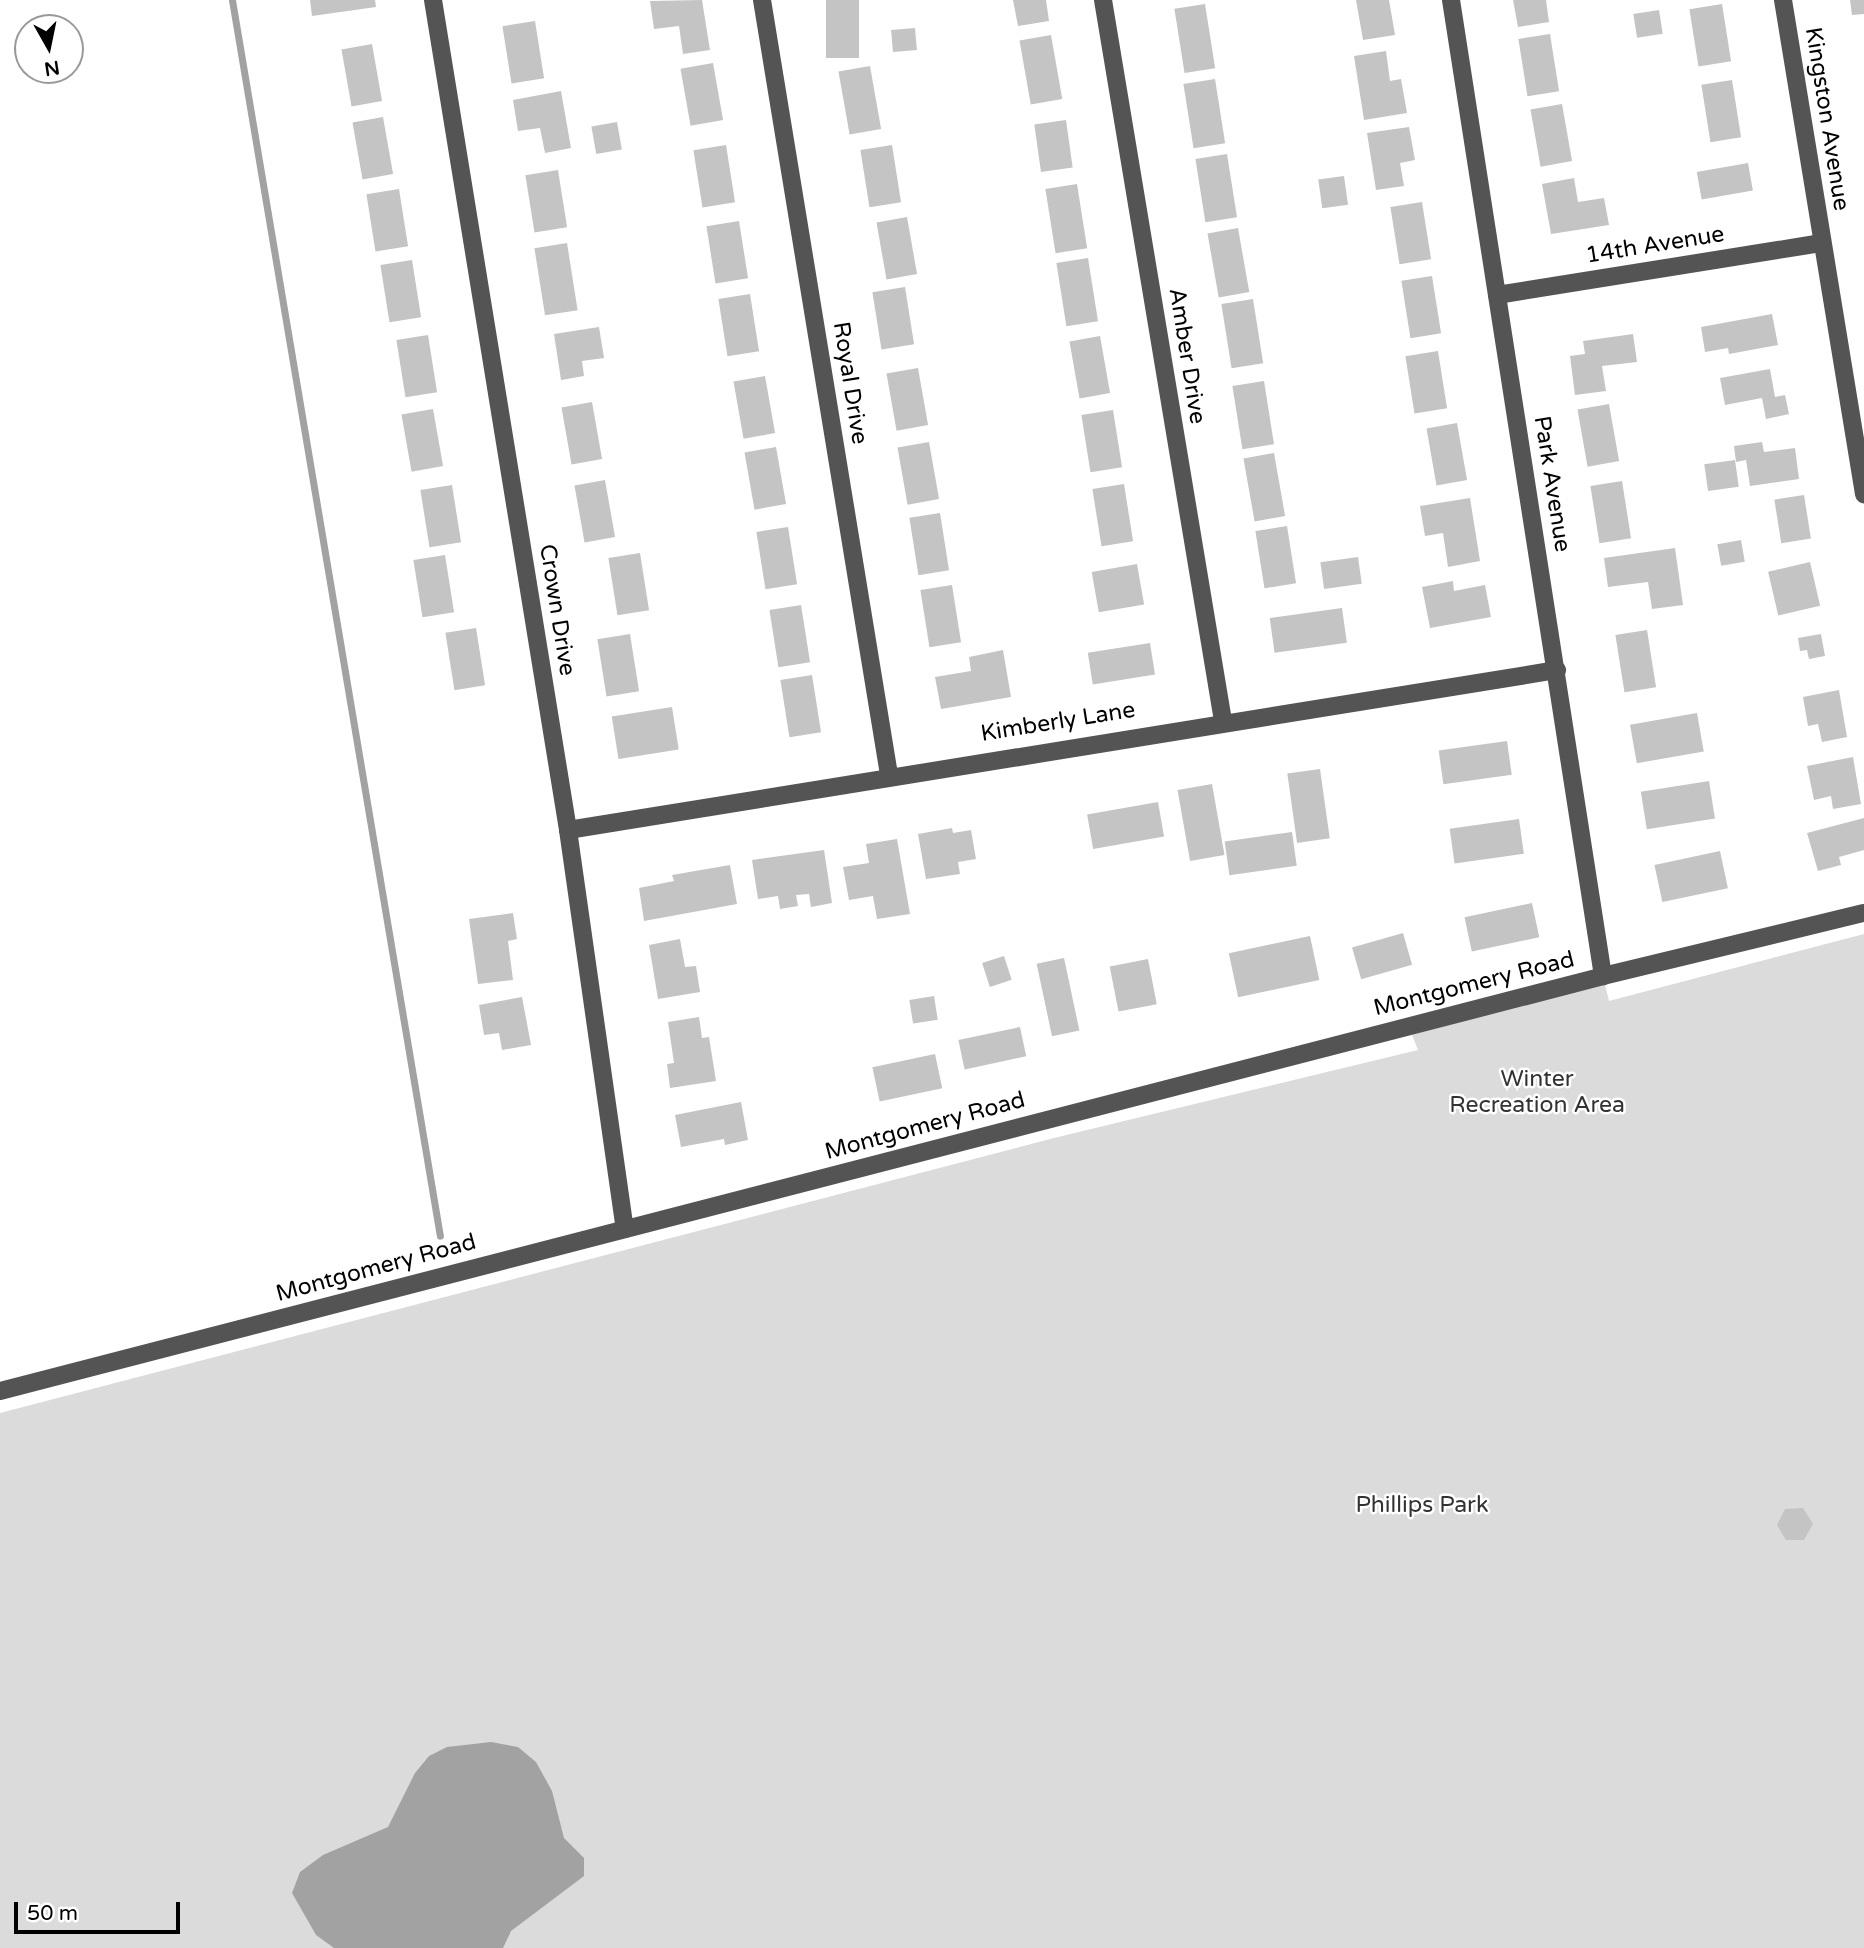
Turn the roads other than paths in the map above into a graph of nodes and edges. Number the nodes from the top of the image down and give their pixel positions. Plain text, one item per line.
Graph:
1 (433, 0) edge
2 (762, 0) edge
3 (1103, 0) edge
4 (1451, 0) edge
5 (1783, 0) edge
6 (1822, 243) junction
7 (1497, 295) junction
8 (1856, 396) edge
9 (1864, 494) edge
10 (1557, 670) junction
11 (1223, 721) junction
12 (889, 775) junction
13 (568, 830) junction
14 (1864, 913) edge
15 (1603, 976) junction
16 (625, 1229) junction
17 (0, 1391) edge

1 - 13 street, Crown Drive
2 - 12 street, Royal Drive
3 - 11 street, Amber Drive
4 - 7 street, Park Avenue
5 - 6 street, Kingston Avenue
6 - 7 street, 14th Avenue
6 - 8 street, Kingston Avenue
7 - 10 street, Park Avenue
8 - 9 street, Kingston Avenue
10 - 11 street, Kimberly Lane
10 - 15 street, Park Avenue
11 - 12 street, Kimberly Lane
12 - 13 street, Kimberly Lane
13 - 16 street, Crown Drive
14 - 15 street, Montgomery Road
15 - 16 street, Montgomery Road
16 - 17 street, Montgomery Road

